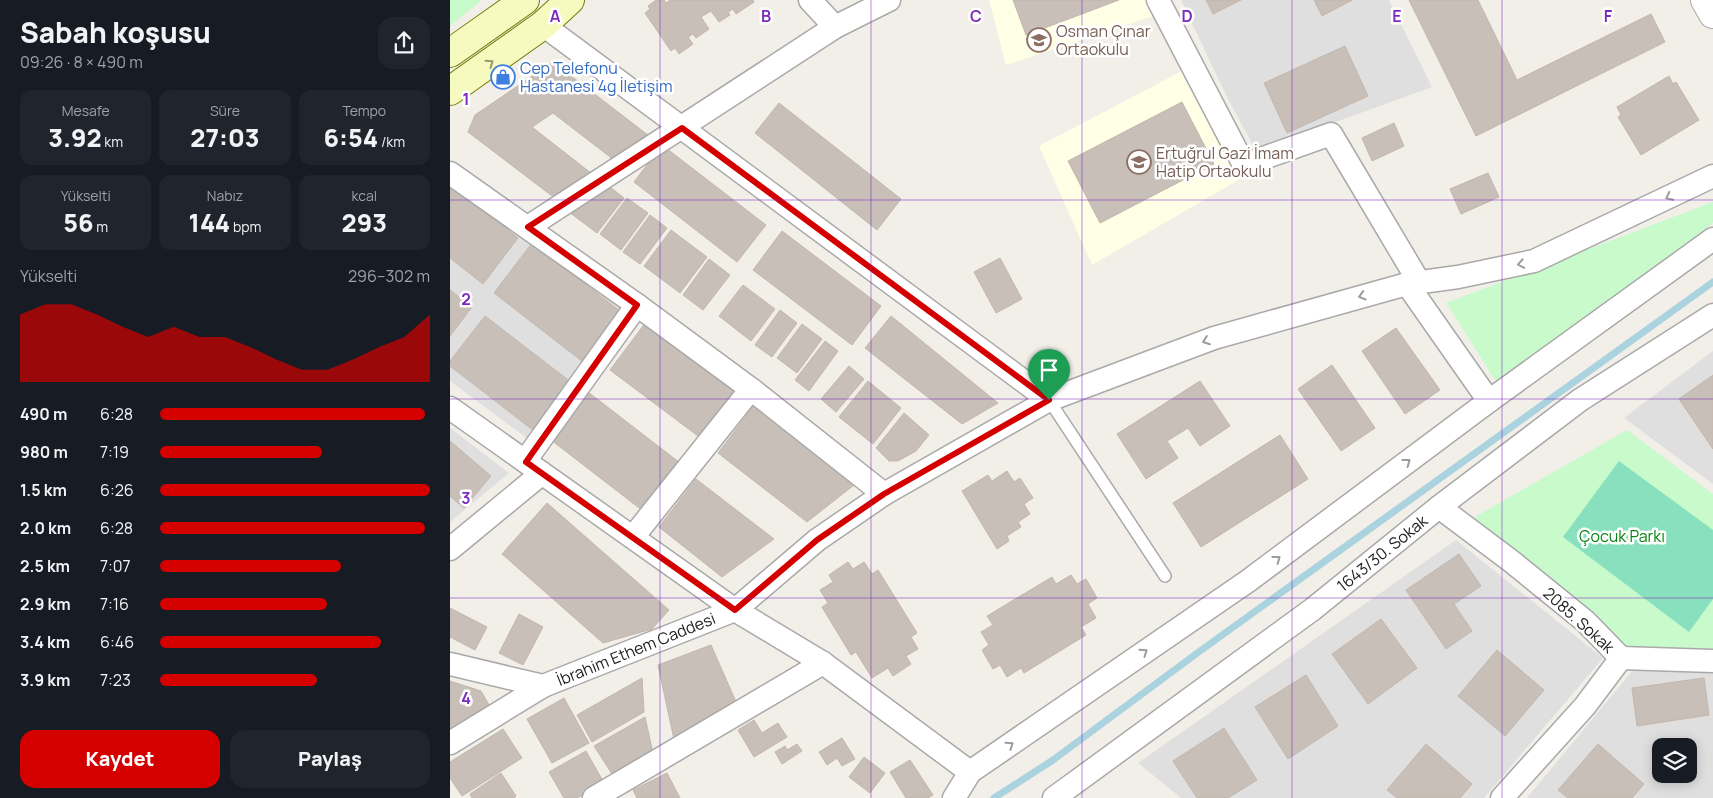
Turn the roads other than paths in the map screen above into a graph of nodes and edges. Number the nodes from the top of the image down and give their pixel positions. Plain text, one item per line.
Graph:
1 (525, 0) edge
2 (570, 0) edge
3 (810, 0) edge
4 (889, 0) edge
5 (1158, 0) edge
6 (1706, 0) edge
7 (1713, 14) edge
8 (543, 25) junction
9 (836, 28) junction
10 (450, 53) edge
11 (450, 91) edge
12 (682, 128) junction
13 (450, 173) edge
14 (1713, 176) edge
15 (528, 227) junction
16 (1713, 239) edge
17 (1413, 283) junction
18 (637, 305) junction
19 (1713, 314) edge
20 (751, 389) junction
21 (1049, 400) junction
22 (1489, 401) junction
23 (450, 408) edge
24 (533, 467) junction
25 (884, 494) junction
26 (1438, 507) junction
27 (633, 538) junction
28 (450, 549) edge
29 (1165, 576) dead end
30 (735, 610) junction
31 (1621, 658) junction
32 (1713, 661) edge
33 (823, 663) junction
34 (450, 664) edge
35 (543, 686) junction
36 (450, 743) edge
37 (970, 772) junction
38 (594, 798) edge
39 (954, 798) edge
40 (1054, 798) edge
41 (1502, 798) edge

1 - 10 main road
2 - 8 main road
3 - 9 street
4 - 9 street
5 - 17 street
6 - 7 street
11 -> 8 main road
8 - 12 street
9 - 12 street
12 - 15 street
12 - 21 street
13 - 15 street
14 -> 17 street, İbrahim Ethem Caddesi
15 - 18 street
16 - 22 street
17 -> 21 street, İbrahim Ethem Caddesi
17 - 22 street
18 - 20 street
18 - 24 street
19 - 26 street, 1643/30. Sokak
20 - 25 street
20 - 27 street
21 - 25 street, İbrahim Ethem Caddesi
21 - 29 lane
37 -> 22 street
23 - 24 street
24 - 27 street
24 - 28 street
25 - 30 street, İbrahim Ethem Caddesi
26 - 31 street, 2085. Sokak
26 - 40 street, 1643/30. Sokak
27 - 30 street
30 - 33 street
30 - 35 street, İbrahim Ethem Caddesi
31 - 32 street
31 - 41 street, 2085. Sokak
33 - 37 street
33 - 38 street
34 - 35 street, İbrahim Ethem Caddesi
35 - 36 street
37 - 39 street

